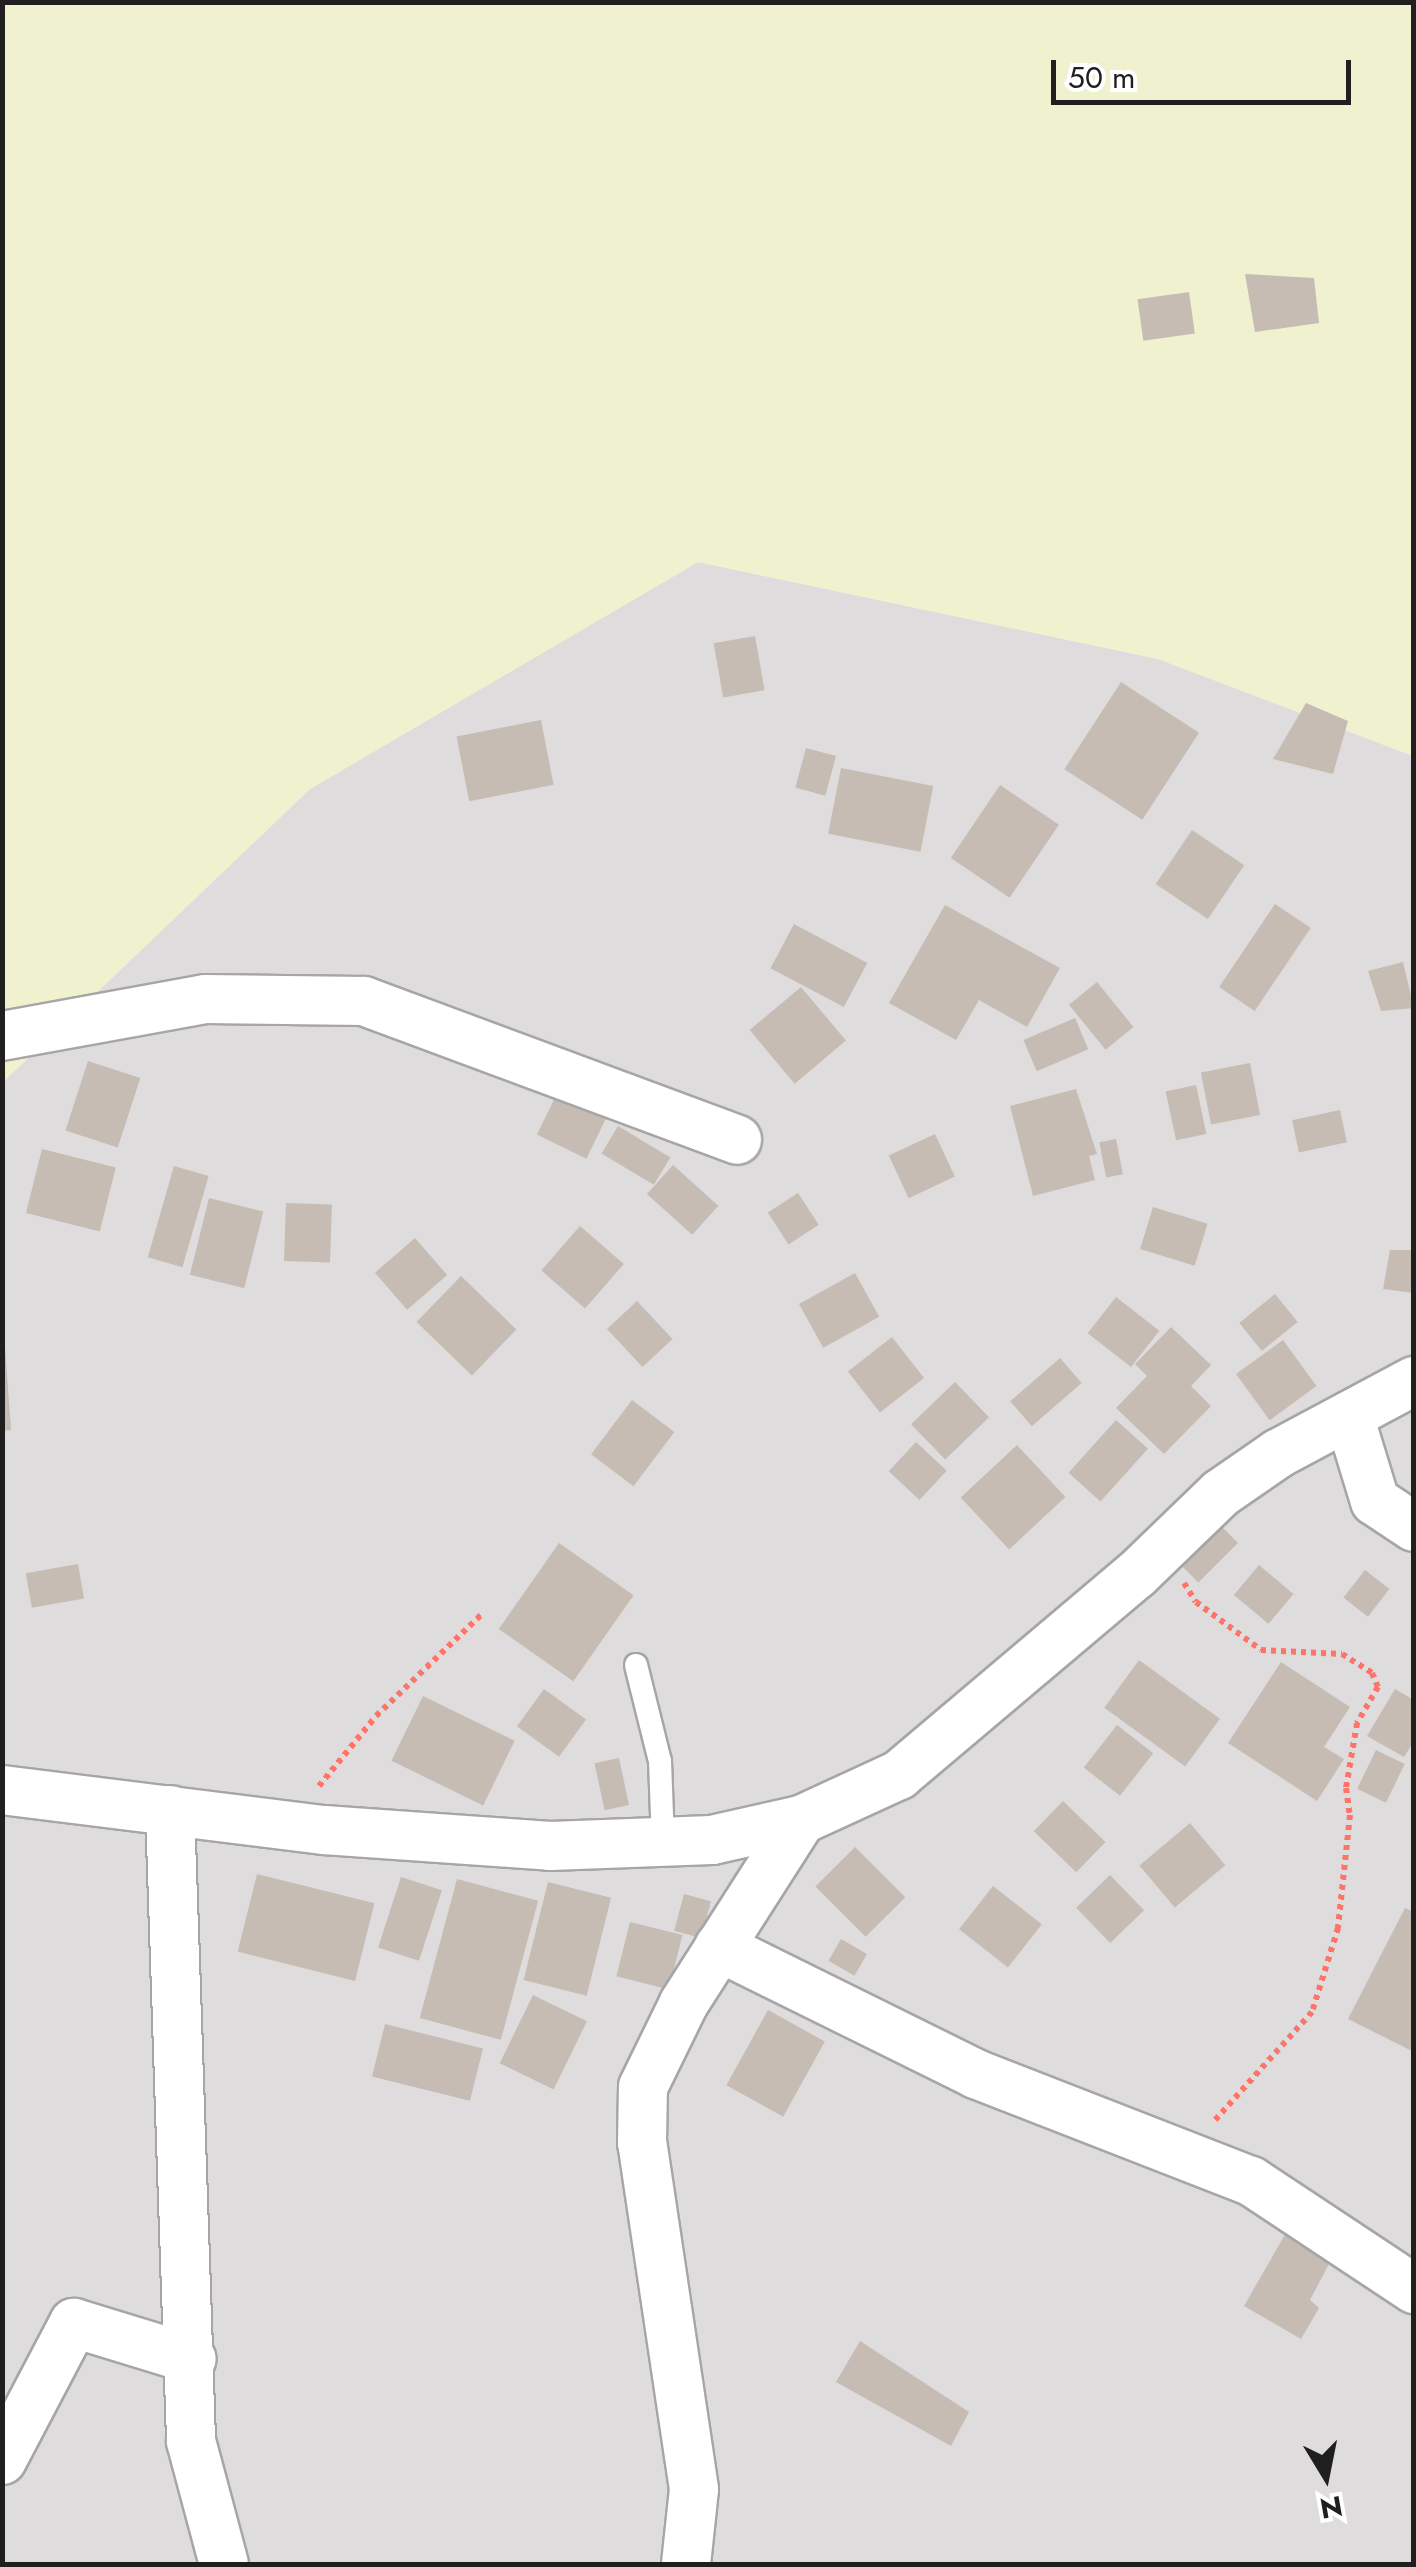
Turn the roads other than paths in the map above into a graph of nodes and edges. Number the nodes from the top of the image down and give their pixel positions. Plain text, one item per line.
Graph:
1 (2, 1036) edge
2 (737, 1140) dead end
3 (1414, 1381) edge
4 (1349, 1416) junction
5 (1414, 1528) edge
6 (636, 1665) dead end
7 (2, 1790) edge
8 (170, 1810) junction
9 (800, 1820) junction
10 (663, 1844) junction
11 (720, 1947) junction
12 (1414, 2289) edge
13 (192, 2359) junction
14 (2, 2460) edge
15 (224, 2564) edge
16 (686, 2564) edge

1 - 2 street
3 - 4 street
4 - 5 street
4 - 9 street
6 - 10 lane
7 - 8 street
8 - 10 street
8 - 13 street
9 - 10 street
9 - 11 street
11 - 12 street
11 - 16 street
13 - 14 street
13 - 15 street

